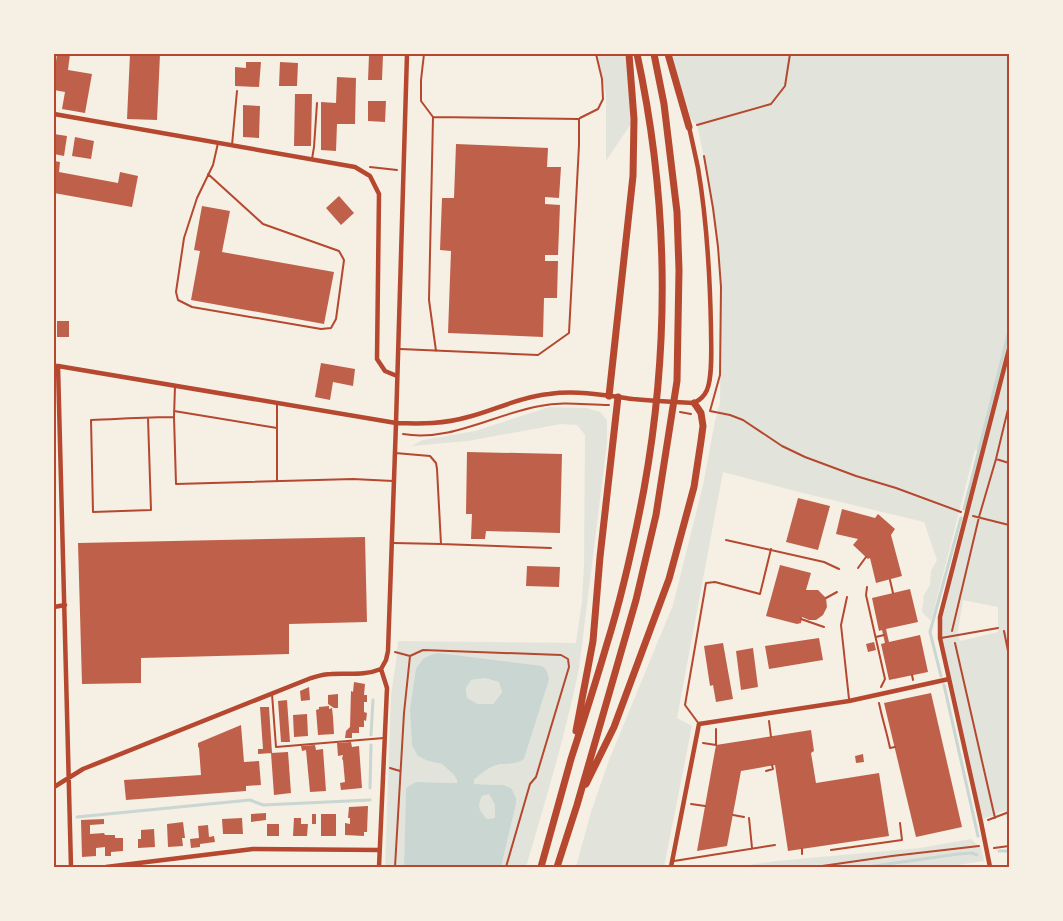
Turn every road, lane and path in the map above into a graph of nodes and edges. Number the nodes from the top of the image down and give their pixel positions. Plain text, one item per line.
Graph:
1 (407, 54) edge
2 (424, 54) edge
3 (596, 54) edge
4 (629, 54) edge
5 (637, 54) edge
6 (654, 54) edge
7 (668, 54) edge
8 (790, 54) edge
9 (237, 91) dead end
10 (317, 103) dead end
11 (54, 114) edge
12 (433, 117) junction
13 (579, 119) junction
14 (689, 127) junction
15 (218, 143) junction
16 (232, 145) junction
17 (312, 159) junction
18 (387, 170) dead end
19 (395, 170) dead end
20 (208, 174) junction
21 (398, 349) junction
22 (1009, 349) edge
23 (436, 350) junction
24 (56, 366) edge
25 (397, 376) junction
26 (175, 385) junction
27 (609, 396) junction
28 (618, 397) junction
29 (277, 403) junction
30 (694, 403) junction
31 (617, 405) junction
32 (1009, 405) edge
33 (174, 411) junction
34 (710, 411) dead end
35 (174, 417) junction
36 (148, 418) junction
37 (396, 423) junction
38 (277, 428) junction
39 (396, 432) junction
40 (395, 453) junction
41 (54, 459) edge
42 (61, 459) junction
43 (996, 459) junction
44 (1009, 463) edge
45 (277, 481) junction
46 (393, 481) junction
47 (966, 514) junction
48 (979, 517) junction
49 (1009, 525) edge
50 (726, 540) dead end
51 (391, 543) junction
52 (441, 544) junction
53 (551, 548) dead end
54 (771, 549) junction
55 (866, 557) dead end
56 (858, 568) dead end
57 (839, 569) dead end
58 (890, 580) dead end
59 (867, 587) dead end
60 (837, 592) dead end
61 (893, 593) dead end
62 (847, 597) dead end
63 (826, 598) dead end
64 (64, 605) junction
65 (54, 607) edge
66 (802, 619) dead end
67 (824, 627) dead end
68 (1003, 627) dead end
69 (998, 628) dead end
70 (884, 635) dead end
71 (953, 636) junction
72 (875, 637) junction
73 (940, 638) junction
74 (388, 651) junction
75 (410, 656) junction
76 (1009, 656) edge
77 (381, 668) junction
78 (949, 679) junction
79 (272, 694) junction
80 (879, 695) junction
81 (850, 701) junction
82 (768, 714) junction
83 (716, 722) junction
84 (699, 724) junction
85 (889, 724) dead end
86 (885, 725) junction
87 (771, 737) dead end
88 (384, 738) junction
89 (695, 742) junction
90 (895, 747) dead end
91 (571, 760) junction
92 (772, 765) dead end
93 (383, 767) junction
94 (402, 771) junction
95 (766, 771) dead end
96 (69, 778) junction
97 (54, 787) edge
98 (683, 802) junction
99 (577, 805) junction
100 (705, 806) dead end
101 (1009, 812) edge
102 (733, 815) dead end
103 (749, 818) joint
104 (900, 822) dead end
105 (775, 845) dead end
106 (1009, 846) edge
107 (986, 847) junction
108 (752, 848) junction
109 (802, 849) dead end
110 (379, 850) junction
111 (832, 850) dead end
112 (802, 854) dead end
113 (672, 862) junction
114 (989, 865) edge
115 (71, 867) edge
116 (106, 867) edge
117 (378, 867) edge
118 (395, 867) edge
119 (506, 867) edge
120 (541, 867) edge
121 (557, 867) edge
122 (671, 867) edge
123 (815, 867) edge

1 - 21 street
2 - 12 lane
3 - 13 lane
4 - 27 highway
5 - 91 highway
6 - 99 highway
7 - 14 highway
8 - 14 path
9 - 16 lane
10 - 17 lane
11 - 15 street
12 - 13 lane
12 - 23 lane
13 - 23 lane
14 - 30 street
15 - 16 street
15 - 20 lane
16 - 17 street
17 - 25 street
18 - 19 path
20 - 20 lane
21 - 23 lane
21 - 25 street
22 - 47 street
24 - 26 street
24 - 42 street
25 - 37 street
26 - 29 street
26 - 33 lane
27 - 28 street
27 - 37 street
28 - 30 street
28 - 31 highway
29 - 37 street
29 - 38 lane
30 - 99 highway
31 - 39 path
31 - 91 highway
32 - 43 path
33 - 35 lane
33 - 38 lane
34 - 47 path
35 - 36 lane
35 - 45 lane
36 - 36 lane
37 - 39 street
38 - 45 lane
39 - 40 street
40 - 46 street
40 - 52 lane
41 - 42 street
42 - 64 street
43 - 44 path
43 - 48 path
45 - 46 lane
46 - 51 street
47 - 48 path
47 - 73 street
48 - 49 path
48 - 71 path
50 - 54 lane
51 - 52 lane
51 - 74 street
52 - 53 lane
54 - 57 lane
54 - 84 lane
55 - 56 path
58 - 61 path
59 - 72 path
60 - 63 path
62 - 81 lane
64 - 65 street
64 - 96 street
66 - 67 path
68 - 76 path
69 - 71 lane
70 - 72 path
71 - 73 lane
71 - 101 path
72 - 80 path
73 - 78 street
74 - 75 path
74 - 77 street
75 - 94 path
75 - 119 path
77 - 79 street
77 - 88 street
78 - 80 street
78 - 107 street
79 - 88 lane
79 - 96 street
80 - 81 street
80 - 86 path
81 - 82 street
82 - 83 street
82 - 87 path
83 - 84 street
83 - 89 path
84 - 89 street
85 - 86 path
86 - 90 path
88 - 93 street
89 - 98 street
91 - 120 highway
92 - 95 path
93 - 94 path
93 - 110 street
94 - 118 path
96 - 97 street
96 - 115 street
98 - 100 path
98 - 113 street
99 - 121 highway
102 - 103 path
103 - 108 lane
104 - 111 path
105 - 108 lane
106 - 107 path
107 - 114 street
107 - 123 path
108 - 113 lane
109 - 112 path
110 - 116 street
110 - 117 street
113 - 122 street

